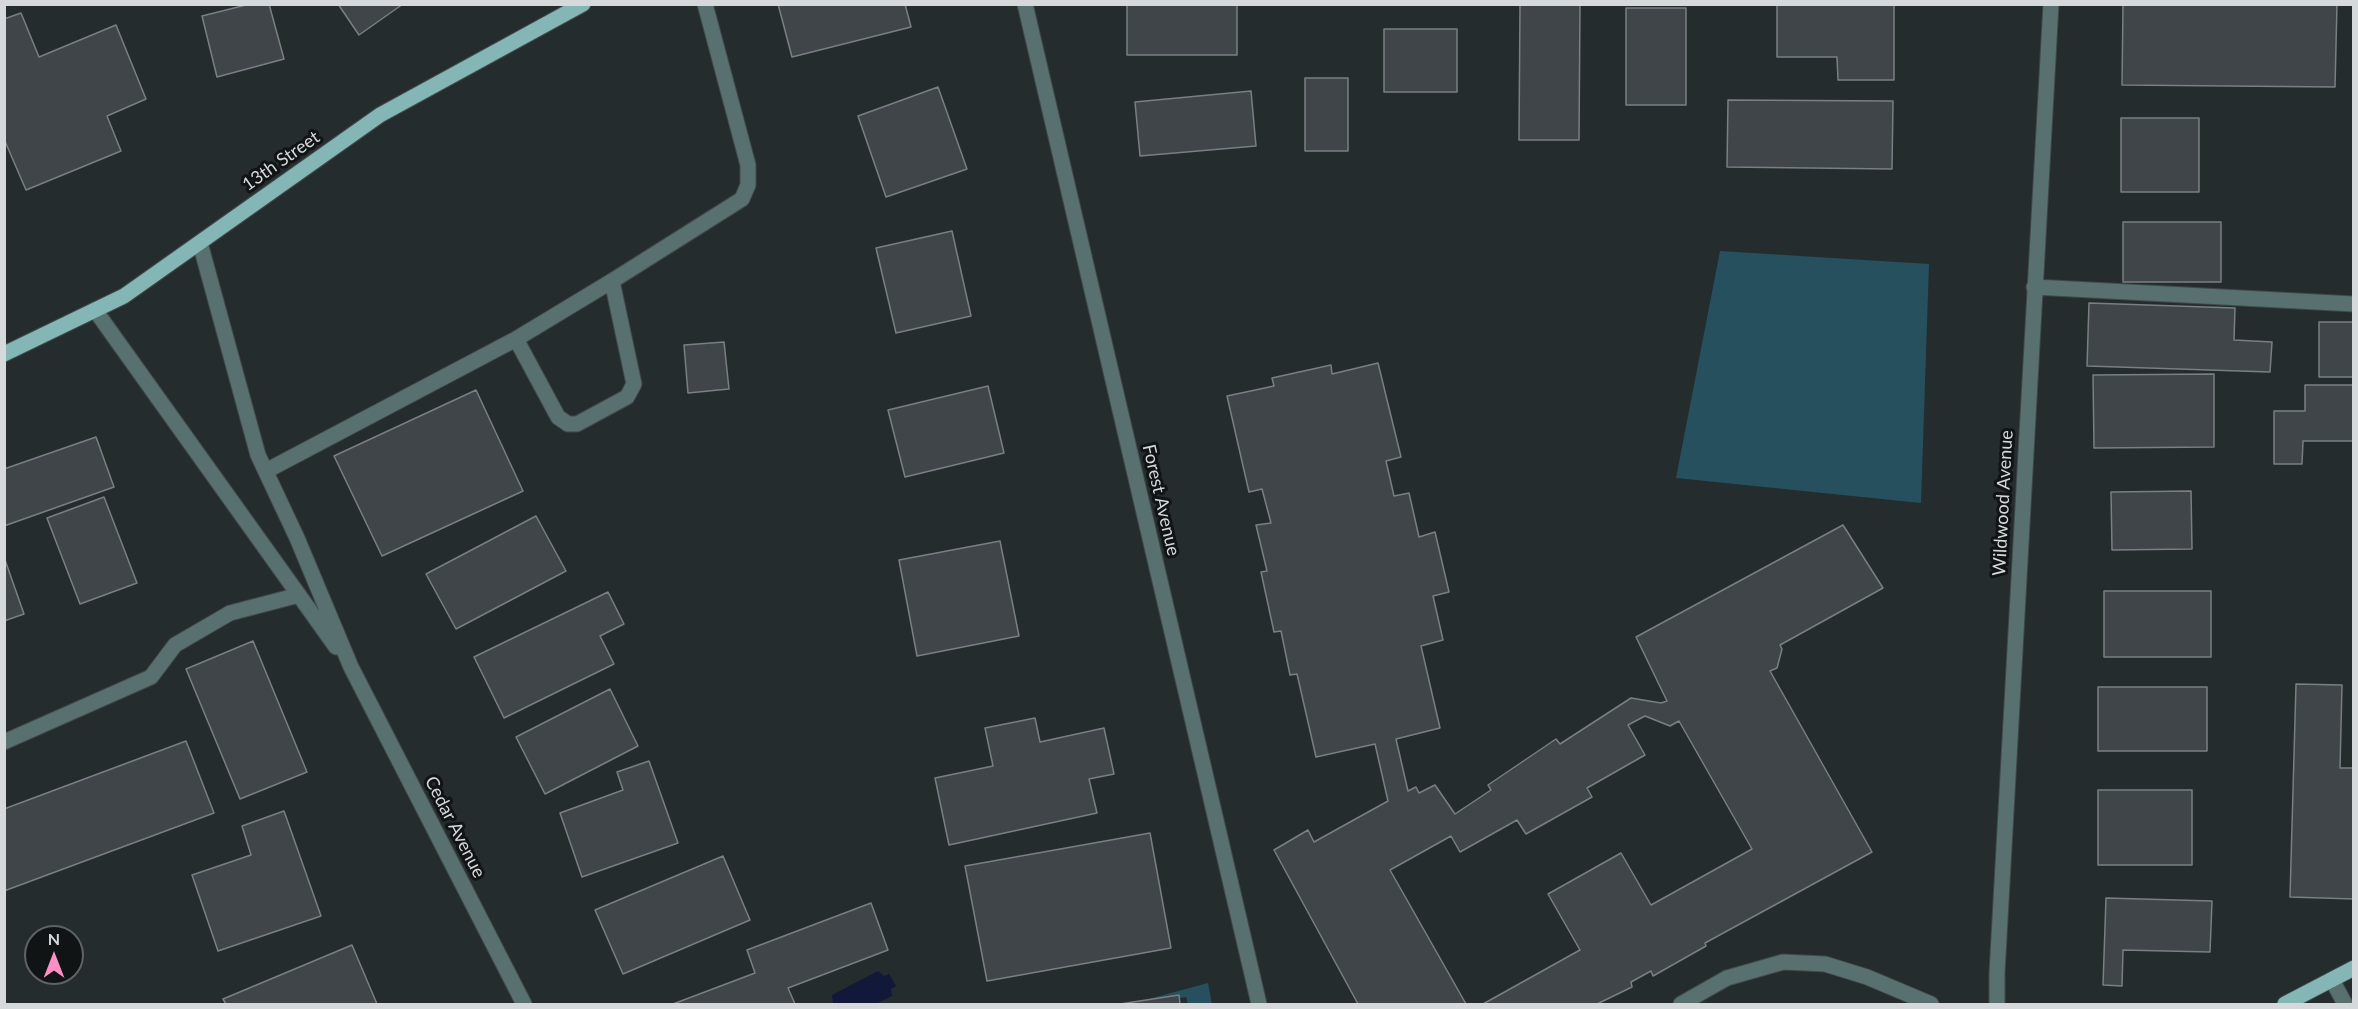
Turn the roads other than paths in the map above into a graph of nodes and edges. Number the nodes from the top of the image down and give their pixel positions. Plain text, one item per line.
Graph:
1 (583, 4) edge
2 (705, 4) edge
3 (1025, 4) edge
4 (2051, 4) edge
5 (200, 243) junction
6 (612, 281) junction
7 (2034, 287) junction
8 (2354, 304) edge
9 (95, 310) junction
10 (516, 339) junction
11 (4, 354) edge
12 (266, 471) junction
13 (298, 595) junction
14 (351, 667) junction
15 (4, 742) edge
16 (2354, 968) edge
17 (2332, 980) junction
18 (524, 1005) edge
19 (1259, 1005) edge
20 (1681, 1005) edge
21 (1931, 1005) edge
22 (1997, 1005) edge
23 (2285, 1005) edge
24 (2345, 1005) edge

1 - 5 main road, 13th Street
2 - 6 street
3 - 19 street, Forest Avenue
4 - 7 street, Wildwood Avenue
5 - 9 main road, 13th Street
5 - 12 street
6 - 10 street
6 - 10 street
7 - 8 street
7 - 22 street, Wildwood Avenue
9 - 11 main road, 13th Street
9 - 13 street
10 - 12 street
12 - 14 street
13 - 14 street
13 - 15 street
14 - 18 street, Cedar Avenue
16 - 17 main road
17 - 23 main road
17 - 24 street
20 - 21 street

